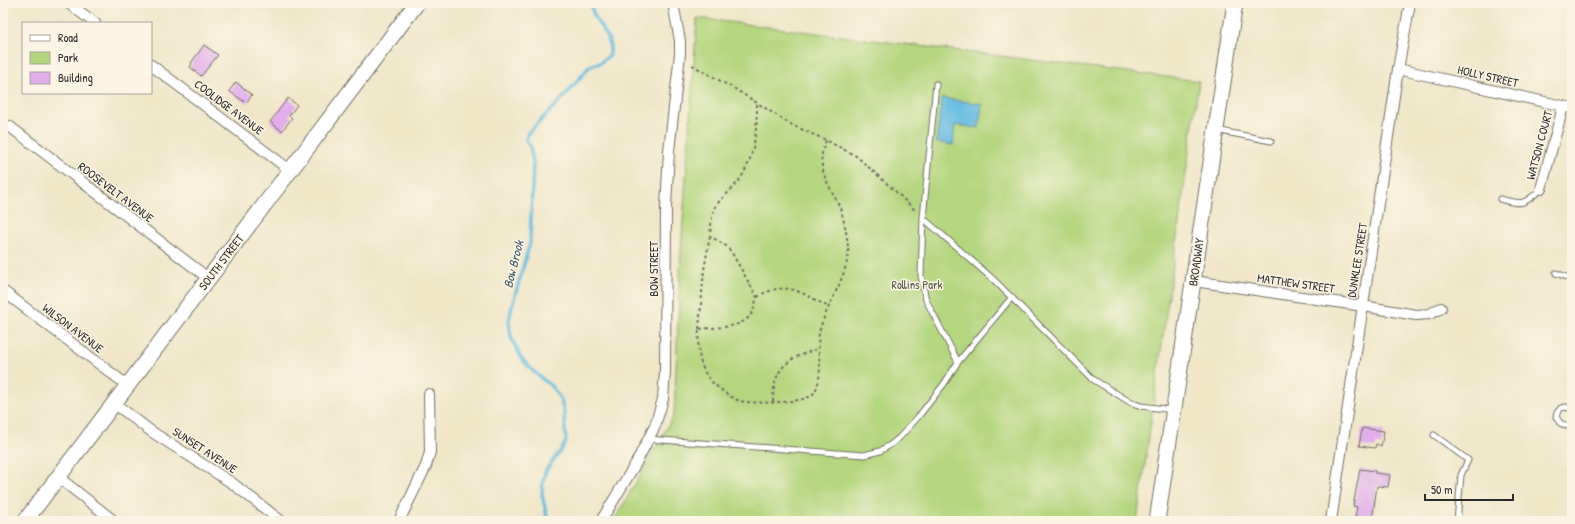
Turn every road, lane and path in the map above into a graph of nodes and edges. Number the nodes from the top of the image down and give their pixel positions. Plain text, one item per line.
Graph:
1 (68, 3) edge
2 (417, 3) edge
3 (673, 3) edge
4 (1235, 3) edge
5 (1410, 3) edge
6 (94, 22) edge
7 (692, 65) dead end
8 (152, 66) edge
9 (1398, 69) junction
10 (936, 84) dead end
11 (757, 104) junction
12 (1567, 108) edge
13 (9, 126) dead end
14 (1216, 130) junction
15 (826, 140) junction
16 (1271, 141) dead end
17 (291, 171) junction
18 (1541, 189) joint
19 (1500, 200) dead end
20 (923, 218) junction
21 (710, 236) junction
22 (1556, 273) dead end
23 (208, 278) junction
24 (1572, 279) edge
25 (1194, 281) junction
26 (3, 291) edge
27 (757, 297) junction
28 (1012, 297) junction
29 (1363, 306) junction
30 (828, 307) junction
31 (1441, 308) dead end
32 (699, 329) junction
33 (818, 349) junction
34 (958, 362) junction
35 (127, 385) junction
36 (429, 394) dead end
37 (773, 402) junction
38 (114, 403) junction
39 (1174, 410) junction
40 (1572, 410) edge
41 (1572, 428) edge
42 (1434, 435) dead end
43 (648, 439) junction
44 (58, 477) junction
45 (25, 521) edge
46 (114, 521) edge
47 (281, 521) edge
48 (399, 521) edge
49 (601, 521) edge
50 (1157, 521) edge
51 (1331, 521) edge
52 (1457, 521) edge

1 - 6 street
2 - 17 main road, SOUTH STREET
3 - 43 street, BOW STREET
4 - 14 main road, BROADWAY
5 - 9 street, DUNKLEE STREET
7 - 11 path
8 - 17 street, COOLIDGE AVENUE
9 - 12 street, HOLLY STREET
9 - 29 street, DUNKLEE STREET
10 - 20 lane
11 - 15 path
11 - 21 path
12 - 18 street, WATSON COURT
13 - 23 street, ROOSEVELT AVENUE
14 - 16 lane
14 - 25 main road, BROADWAY
15 - 20 path
15 - 30 path
17 - 23 main road, SOUTH STREET
18 - 19 lane
20 - 28 lane
20 - 34 lane
21 - 27 path
21 - 32 path
22 - 24 lane
23 - 35 main road, SOUTH STREET
25 - 29 street, MATTHEW STREET
25 - 39 main road, BROADWAY
26 - 35 street, WILSON AVENUE
27 - 30 path
27 - 32 path
28 - 34 lane
28 - 39 lane
29 - 31 street, MATTHEW STREET
29 - 51 street, DUNKLEE STREET
30 - 33 path
32 - 37 path
33 - 37 path
33 - 37 path
34 - 43 lane
35 - 38 main road, SOUTH STREET
36 - 48 street
38 - 44 main road, SOUTH STREET
38 - 47 street, SUNSET AVENUE
39 - 50 main road, BROADWAY
40 - 41 lane
42 - 52 lane
43 - 49 street, BOW STREET
44 - 45 main road, SOUTH STREET
44 - 46 street

